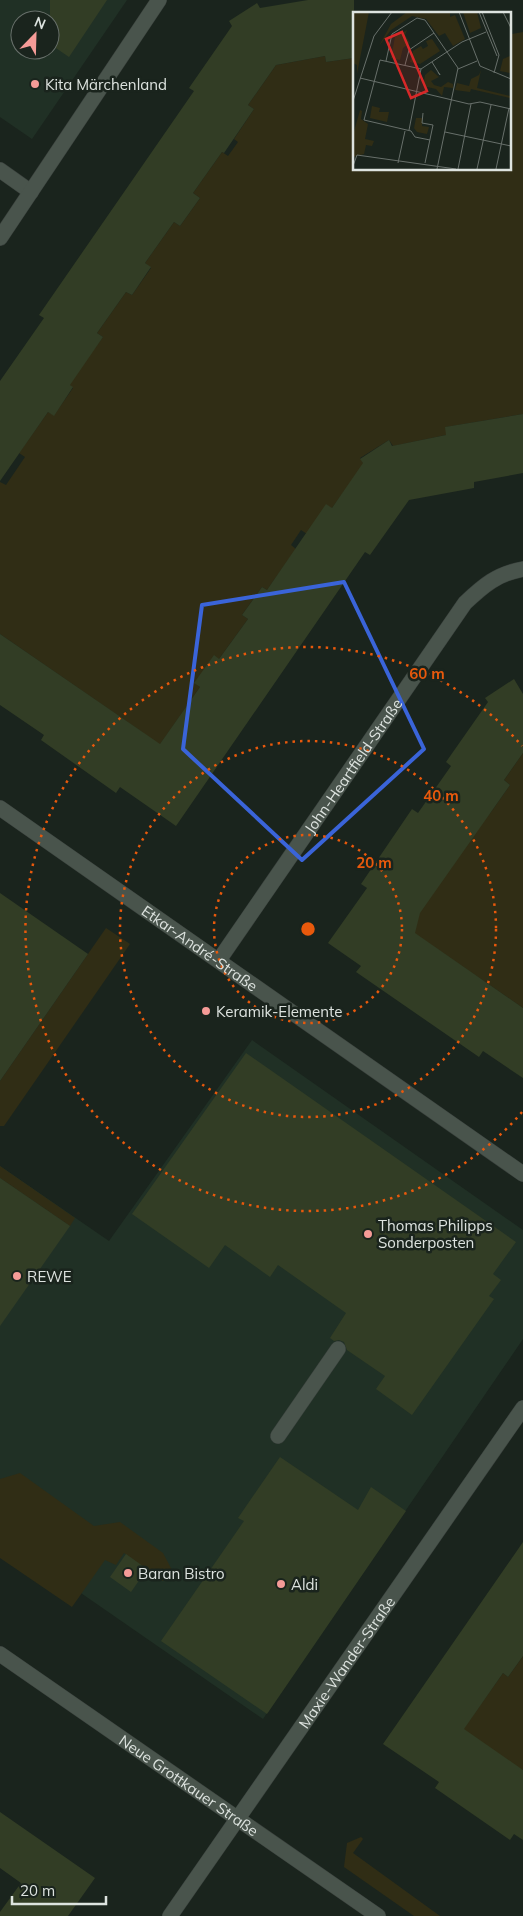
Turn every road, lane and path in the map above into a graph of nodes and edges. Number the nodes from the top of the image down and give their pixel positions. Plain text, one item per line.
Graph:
1 (159, 0) edge
2 (0, 170) edge
3 (31, 192) junction
4 (0, 238) edge
5 (523, 569) edge
6 (0, 808) edge
7 (219, 960) junction
8 (523, 1174) edge
9 (338, 1350) dead end
10 (523, 1408) edge
11 (278, 1436) dead end
12 (0, 1654) edge
13 (238, 1818) junction
14 (170, 1916) edge
15 (378, 1916) edge

1 - 3 street
2 - 3 street
3 - 4 street
5 - 7 street, John-Heartfield-Straße
6 - 7 street, Etkar-André-Straße
7 - 8 street, Etkar-André-Straße
9 - 11 street
10 - 13 street, Maxie-Wander-Straße
12 - 13 street, Neue Grottkauer Straße
13 - 14 street, Maxie-Wander-Straße
13 - 15 street, Neue Grottkauer Straße

